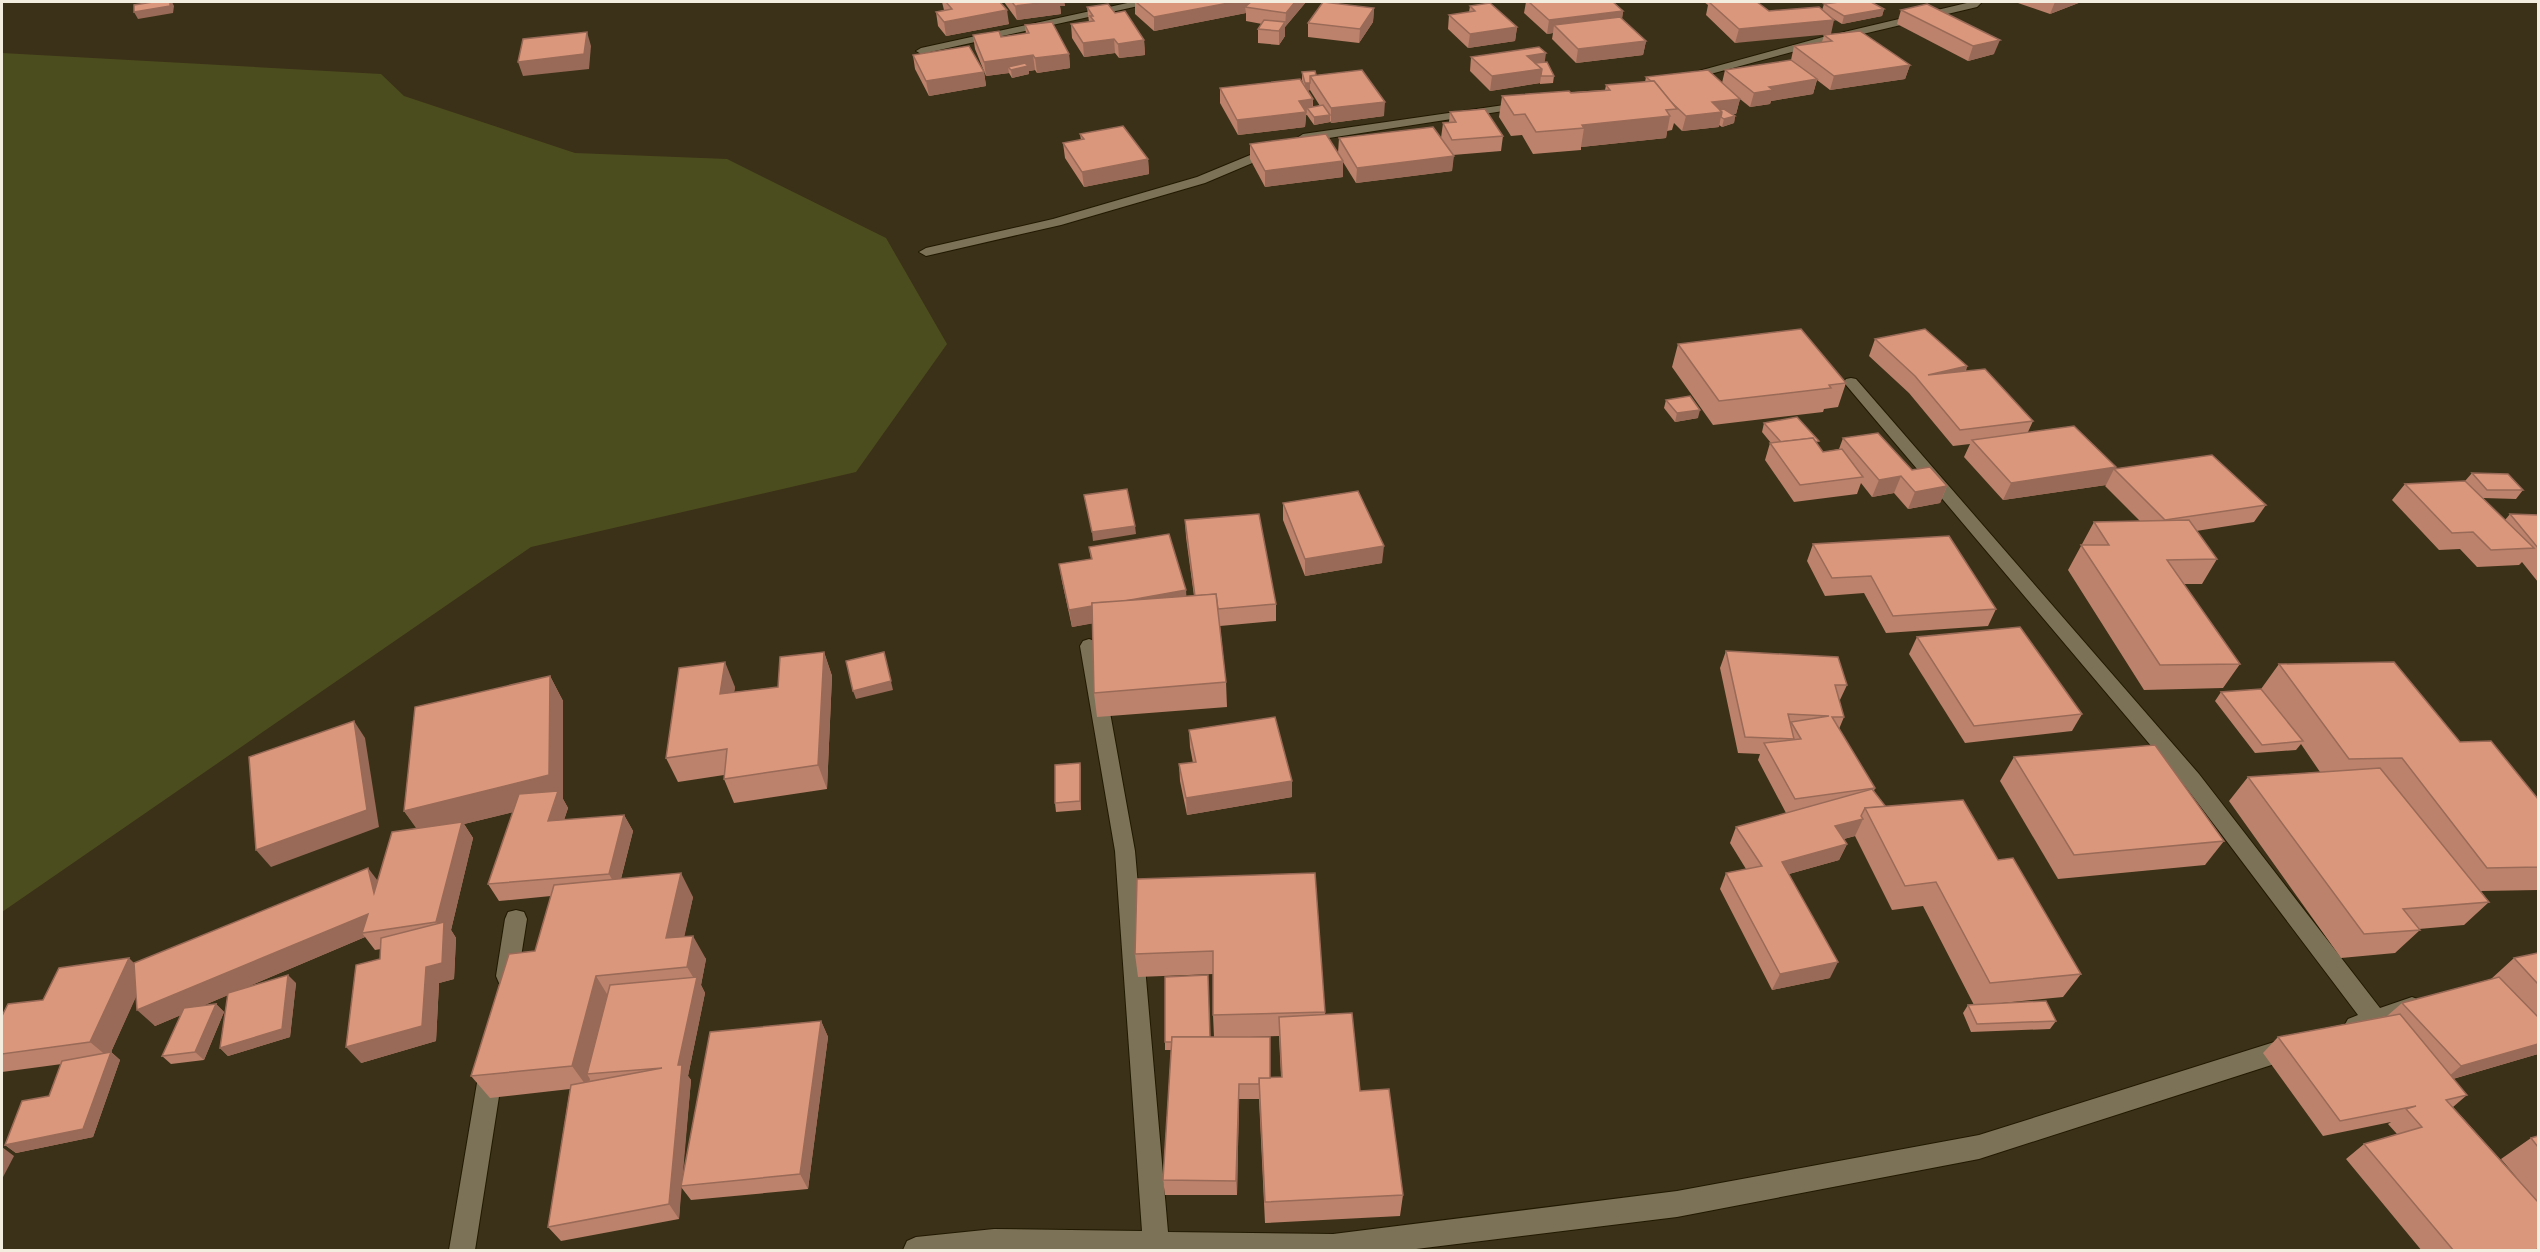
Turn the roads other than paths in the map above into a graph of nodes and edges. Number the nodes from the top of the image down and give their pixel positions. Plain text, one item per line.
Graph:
1 (1143, 2) edge
2 (1977, 2) edge
3 (921, 51) edge
4 (1676, 80) edge
5 (1538, 103) edge
6 (926, 252) dead end
7 (1851, 382) dead end
8 (1089, 646) dead end
9 (516, 919) dead end
10 (503, 999) edge
11 (2429, 1001) edge
12 (2375, 1019) junction
13 (496, 1044) edge
14 (1156, 1245) junction
15 (462, 1251) edge
16 (915, 1251) edge

1 - 3 street
2 - 4 street
5 - 6 street
7 - 12 street
8 - 14 street
9 - 10 street
11 - 12 street
12 - 14 street
13 - 15 street
14 - 16 street

